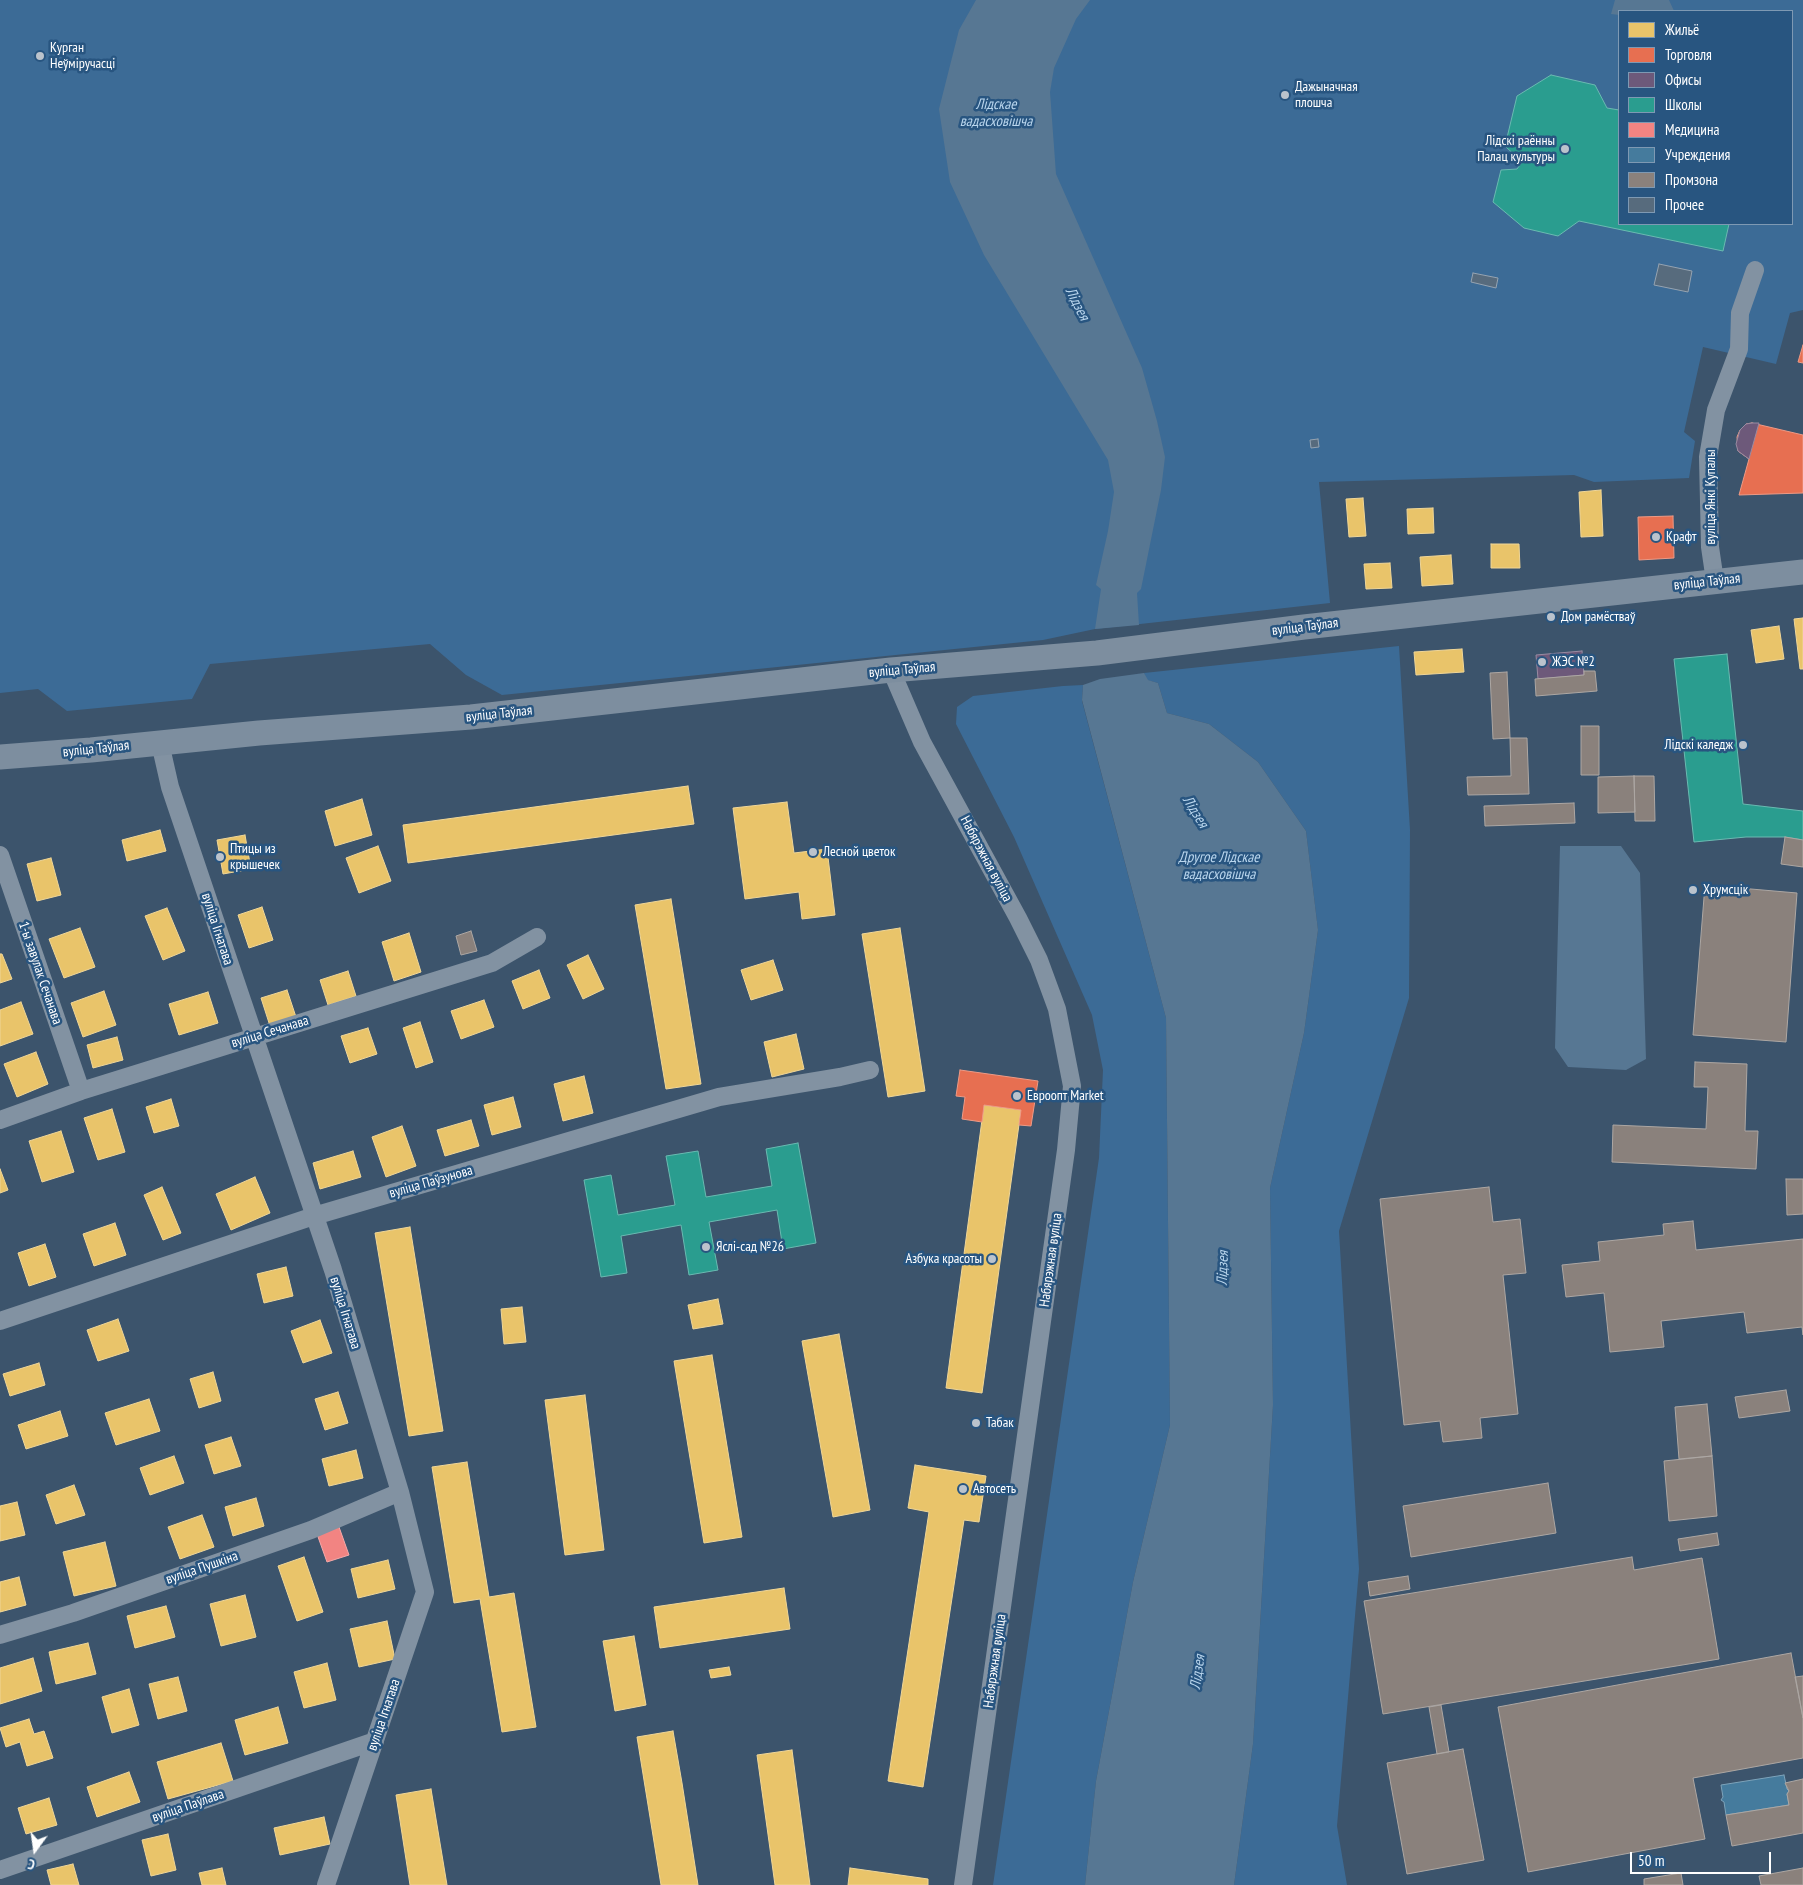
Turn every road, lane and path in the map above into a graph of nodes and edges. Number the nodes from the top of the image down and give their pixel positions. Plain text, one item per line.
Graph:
1 (1755, 270) dead end
2 (1803, 572) edge
3 (1715, 581) junction
4 (891, 670) junction
5 (160, 743) junction
6 (0, 757) edge
7 (0, 855) edge
8 (537, 937) dead end
9 (253, 1037) junction
10 (870, 1070) dead end
11 (81, 1091) junction
12 (0, 1120) edge
13 (314, 1216) junction
14 (0, 1321) edge
15 (400, 1492) junction
16 (0, 1635) edge
17 (375, 1741) junction
18 (0, 1870) edge
19 (326, 1885) edge
20 (963, 1885) edge

1 - 3 street, вуліца Янкі Купалы
2 - 3 main road, вуліца Таўлая
3 - 4 main road, вуліца Таўлая
4 - 5 main road, вуліца Таўлая
4 - 20 street, Набярэжная вуліца
5 - 6 main road, вуліца Таўлая
5 - 9 street, вуліца Ігнатава
7 - 11 street, 1-ы завулак Сечанава
8 - 9 street, вуліца Сечанава
9 - 11 street, вуліца Сечанава
9 - 13 street, вуліца Ігнатава
10 - 13 street, вуліца Паўзунова
11 - 12 street, вуліца Сечанава
13 - 14 street, вуліца Паўзунова
13 - 15 street, вуліца Ігнатава
15 - 16 street, вуліца Пушкіна
15 - 17 street, вуліца Ігнатава
17 - 18 street, вуліца Паўлава
17 - 19 street, вуліца Ігнатава

